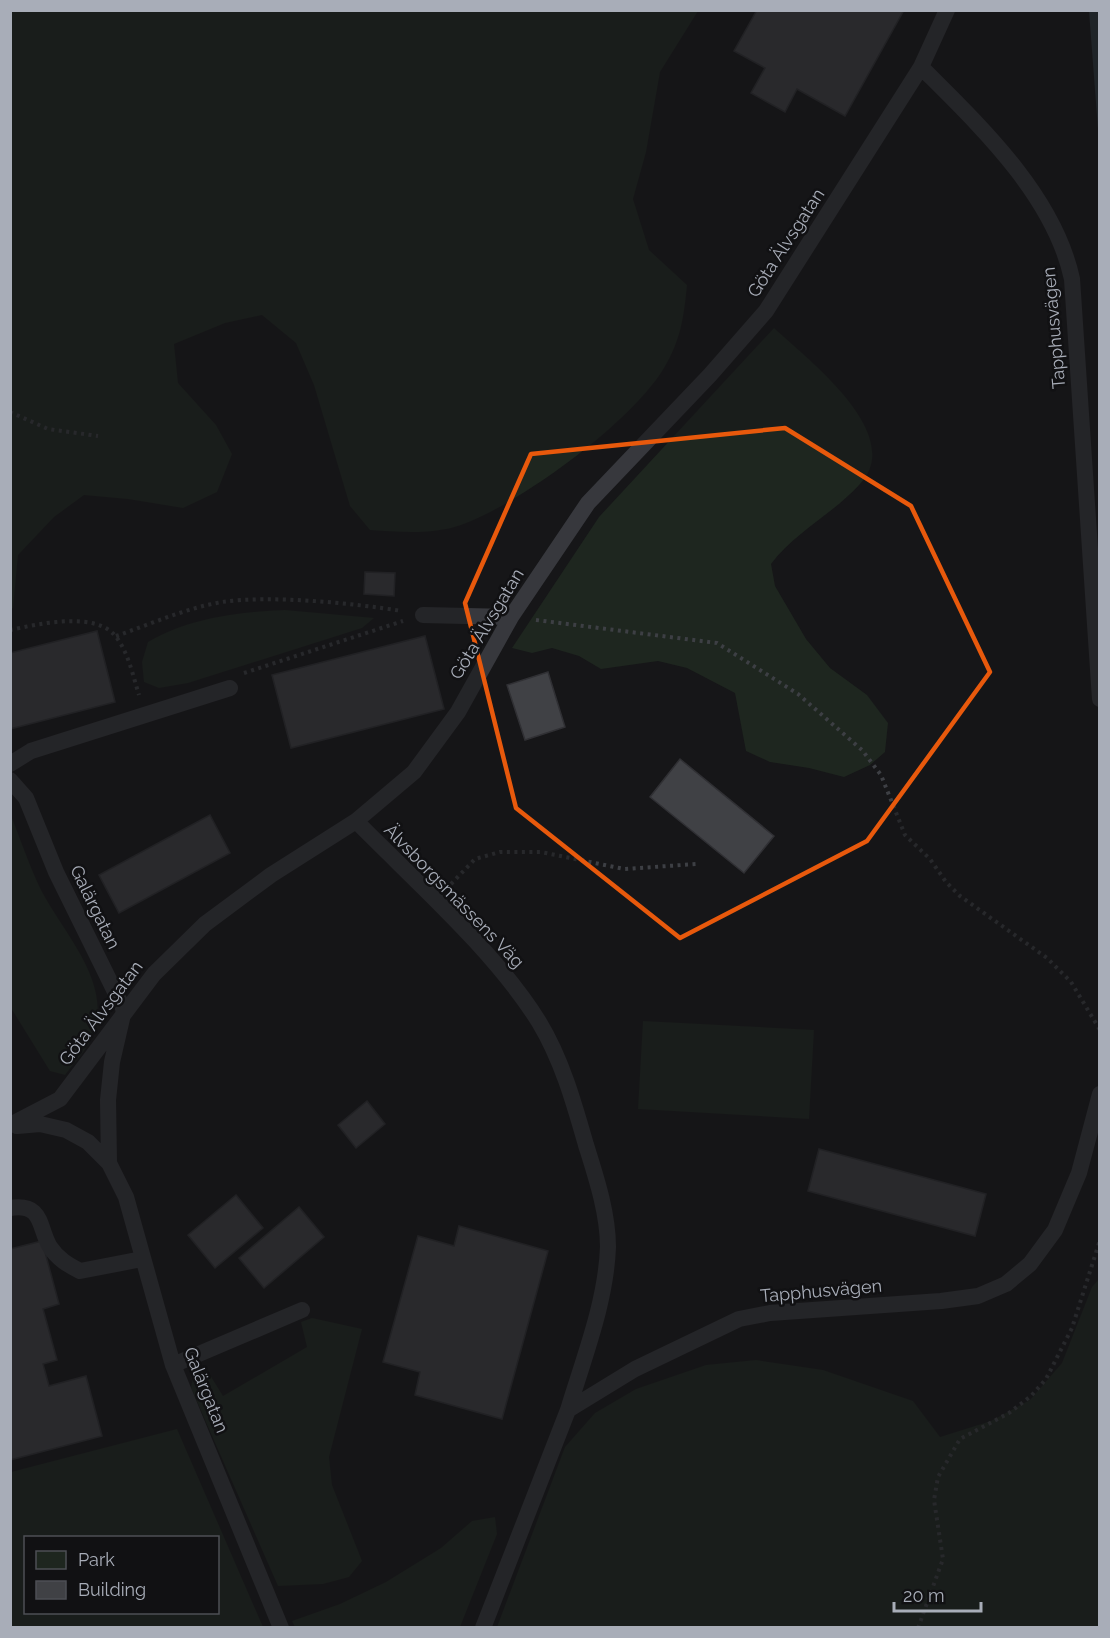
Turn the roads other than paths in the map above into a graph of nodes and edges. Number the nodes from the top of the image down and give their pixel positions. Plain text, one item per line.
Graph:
1 (947, 10) edge
2 (921, 67) junction
3 (423, 615) road end
4 (512, 617) junction
5 (230, 688) road end
6 (1100, 699) edge
7 (10, 764) edge
8 (10, 780) edge
9 (356, 821) junction
10 (124, 1010) junction
11 (1100, 1094) edge
12 (10, 1126) edge
13 (109, 1163) junction
14 (10, 1208) edge
15 (142, 1259) junction
16 (302, 1310) dead end
17 (173, 1365) junction
18 (568, 1410) junction
19 (281, 1628) edge
20 (483, 1628) edge

1 - 2 lane
2 - 4 lane, Göta Älvsgatan
2 - 6 lane, Tapphusvägen
3 - 4 lane
4 - 9 lane, Göta Älvsgatan
5 - 7 lane
8 - 10 lane, Galärgatan
9 - 10 lane, Göta Älvsgatan
9 - 18 lane, Älvsborgsmässens Väg
10 - 12 lane, Göta Älvsgatan
10 - 13 lane, Galärgatan
11 - 18 lane, Tapphusvägen
12 - 13 lane, Galärgatan
13 - 15 lane, Galärgatan
14 - 15 lane
15 - 17 lane, Galärgatan
16 - 17 lane
17 - 19 lane, Galärgatan
18 - 20 lane

